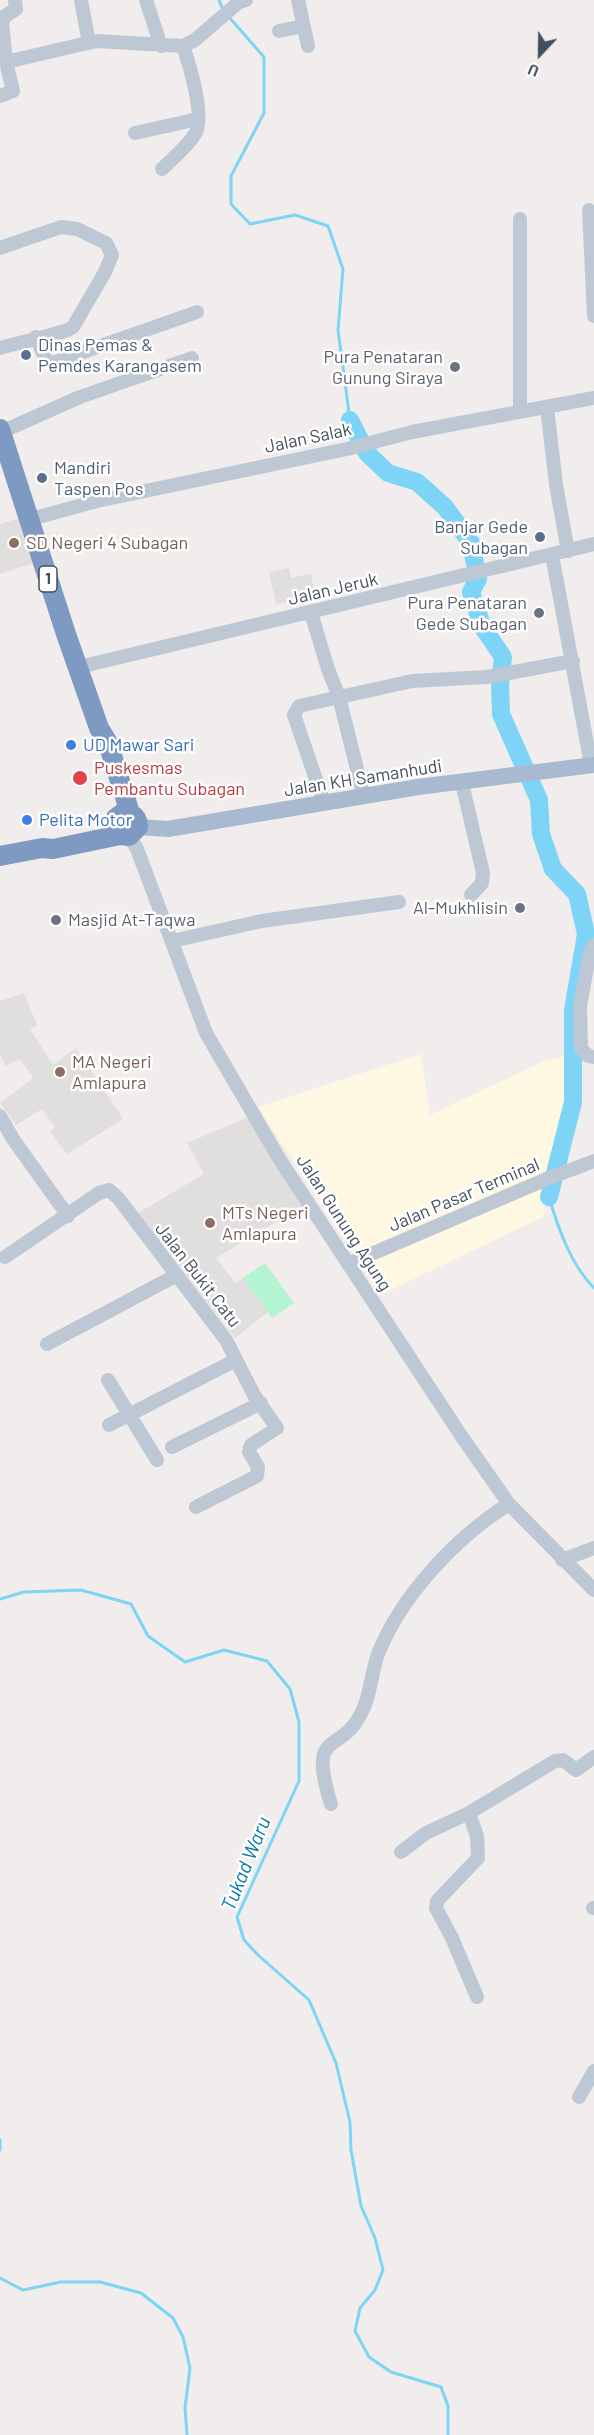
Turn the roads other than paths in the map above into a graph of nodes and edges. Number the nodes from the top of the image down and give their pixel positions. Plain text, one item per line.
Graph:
1 (15, 0) edge
2 (81, 0) edge
3 (146, 0) edge
4 (298, 0) edge
5 (239, 2) edge
6 (303, 26) junction
7 (279, 32) dead end
8 (90, 43) junction
9 (161, 46) junction
10 (183, 46) junction
11 (308, 46) dead end
12 (6, 62) junction
13 (6, 93) edge
14 (198, 119) junction
15 (135, 133) dead end
16 (162, 169) dead end
17 (589, 210) dead end
18 (520, 219) dead end
19 (0, 248) edge
20 (197, 312) dead end
21 (594, 316) edge
22 (36, 337) junction
23 (0, 348) edge
24 (192, 358) dead end
25 (594, 398) edge
26 (547, 407) junction
27 (520, 411) junction
28 (1, 431) edge
29 (31, 519) junction
30 (594, 544) edge
31 (568, 551) junction
32 (552, 555) junction
33 (311, 613) junction
34 (573, 661) junction
35 (79, 667) junction
36 (339, 697) junction
37 (592, 765) edge
38 (462, 783) junction
39 (364, 797) junction
40 (324, 803) junction
41 (125, 825) junction
42 (0, 856) edge
43 (471, 895) dead end
44 (399, 902) dead end
45 (172, 941) junction
46 (594, 945) edge
47 (594, 1057) edge
48 (0, 1116) edge
49 (6, 1141) edge
50 (594, 1161) edge
51 (68, 1216) junction
52 (5, 1257) dead end
53 (348, 1264) junction
54 (175, 1276) junction
55 (47, 1344) dead end
56 (236, 1360) junction
57 (108, 1380) dead end
58 (261, 1403) junction
59 (129, 1415) junction
60 (109, 1425) dead end
61 (172, 1447) dead end
62 (157, 1460) dead end
63 (509, 1504) junction
64 (196, 1507) dead end
65 (594, 1548) edge
66 (562, 1560) junction
67 (594, 1590) edge
68 (594, 1757) edge
69 (331, 1804) dead end
70 (469, 1813) junction
71 (401, 1852) dead end
72 (477, 1997) dead end
73 (594, 2071) edge
74 (579, 2097) dead end

1 - 12 street
2 - 8 street
3 - 9 street
4 - 6 street
5 - 10 street
6 - 7 street
6 - 11 street
8 - 9 street
8 - 12 street
9 - 10 street
10 - 14 street
12 - 13 street
14 - 15 street
14 - 16 street
17 - 21 street
18 - 27 street
19 - 22 street
20 - 22 street
22 - 23 street
24 - 28 street
25 - 26 street, Jalan Salak
26 - 27 street, Jalan Salak
26 - 31 street
27 - 29 street, Jalan Salak
28 - 29 highway, 1
29 - 35 highway, 1
30 - 31 street, Jalan Jeruk
31 - 32 street, Jalan Jeruk
32 - 33 street, Jalan Jeruk
32 - 34 street
33 - 35 street, Jalan Jeruk
33 - 36 street
34 - 36 street
34 - 37 street
35 - 41 highway, 1
36 - 39 street
36 - 40 street
37 - 38 main road, Jalan KH Samanhudi
38 - 39 main road, Jalan KH Samanhudi
38 - 43 street
39 - 40 main road, Jalan KH Samanhudi
40 - 41 main road, Jalan KH Samanhudi
41 - 42 highway
41 - 45 street, Jalan Gunung Agung
44 - 45 street
45 - 53 street, Jalan Gunung Agung
46 - 47 street
48 - 49 street
49 - 51 street
50 - 53 street, Jalan Pasar Terminal
51 - 52 street, Jalan Bukit Catu
51 - 54 street, Jalan Bukit Catu
53 - 63 street, Jalan Gunung Agung
54 - 55 street
54 - 56 street, Jalan Bukit Catu
56 - 58 street, Jalan Bukit Catu
56 - 59 street
57 - 59 street
58 - 61 street
58 - 64 street, Jalan Bukit Catu
59 - 60 street
59 - 62 street
63 - 66 street, Jalan Gunung Agung
63 - 69 street
65 - 66 street
66 - 67 street, Jalan Gunung Agung
68 - 70 street
70 - 71 street
70 - 72 street
73 - 74 street

